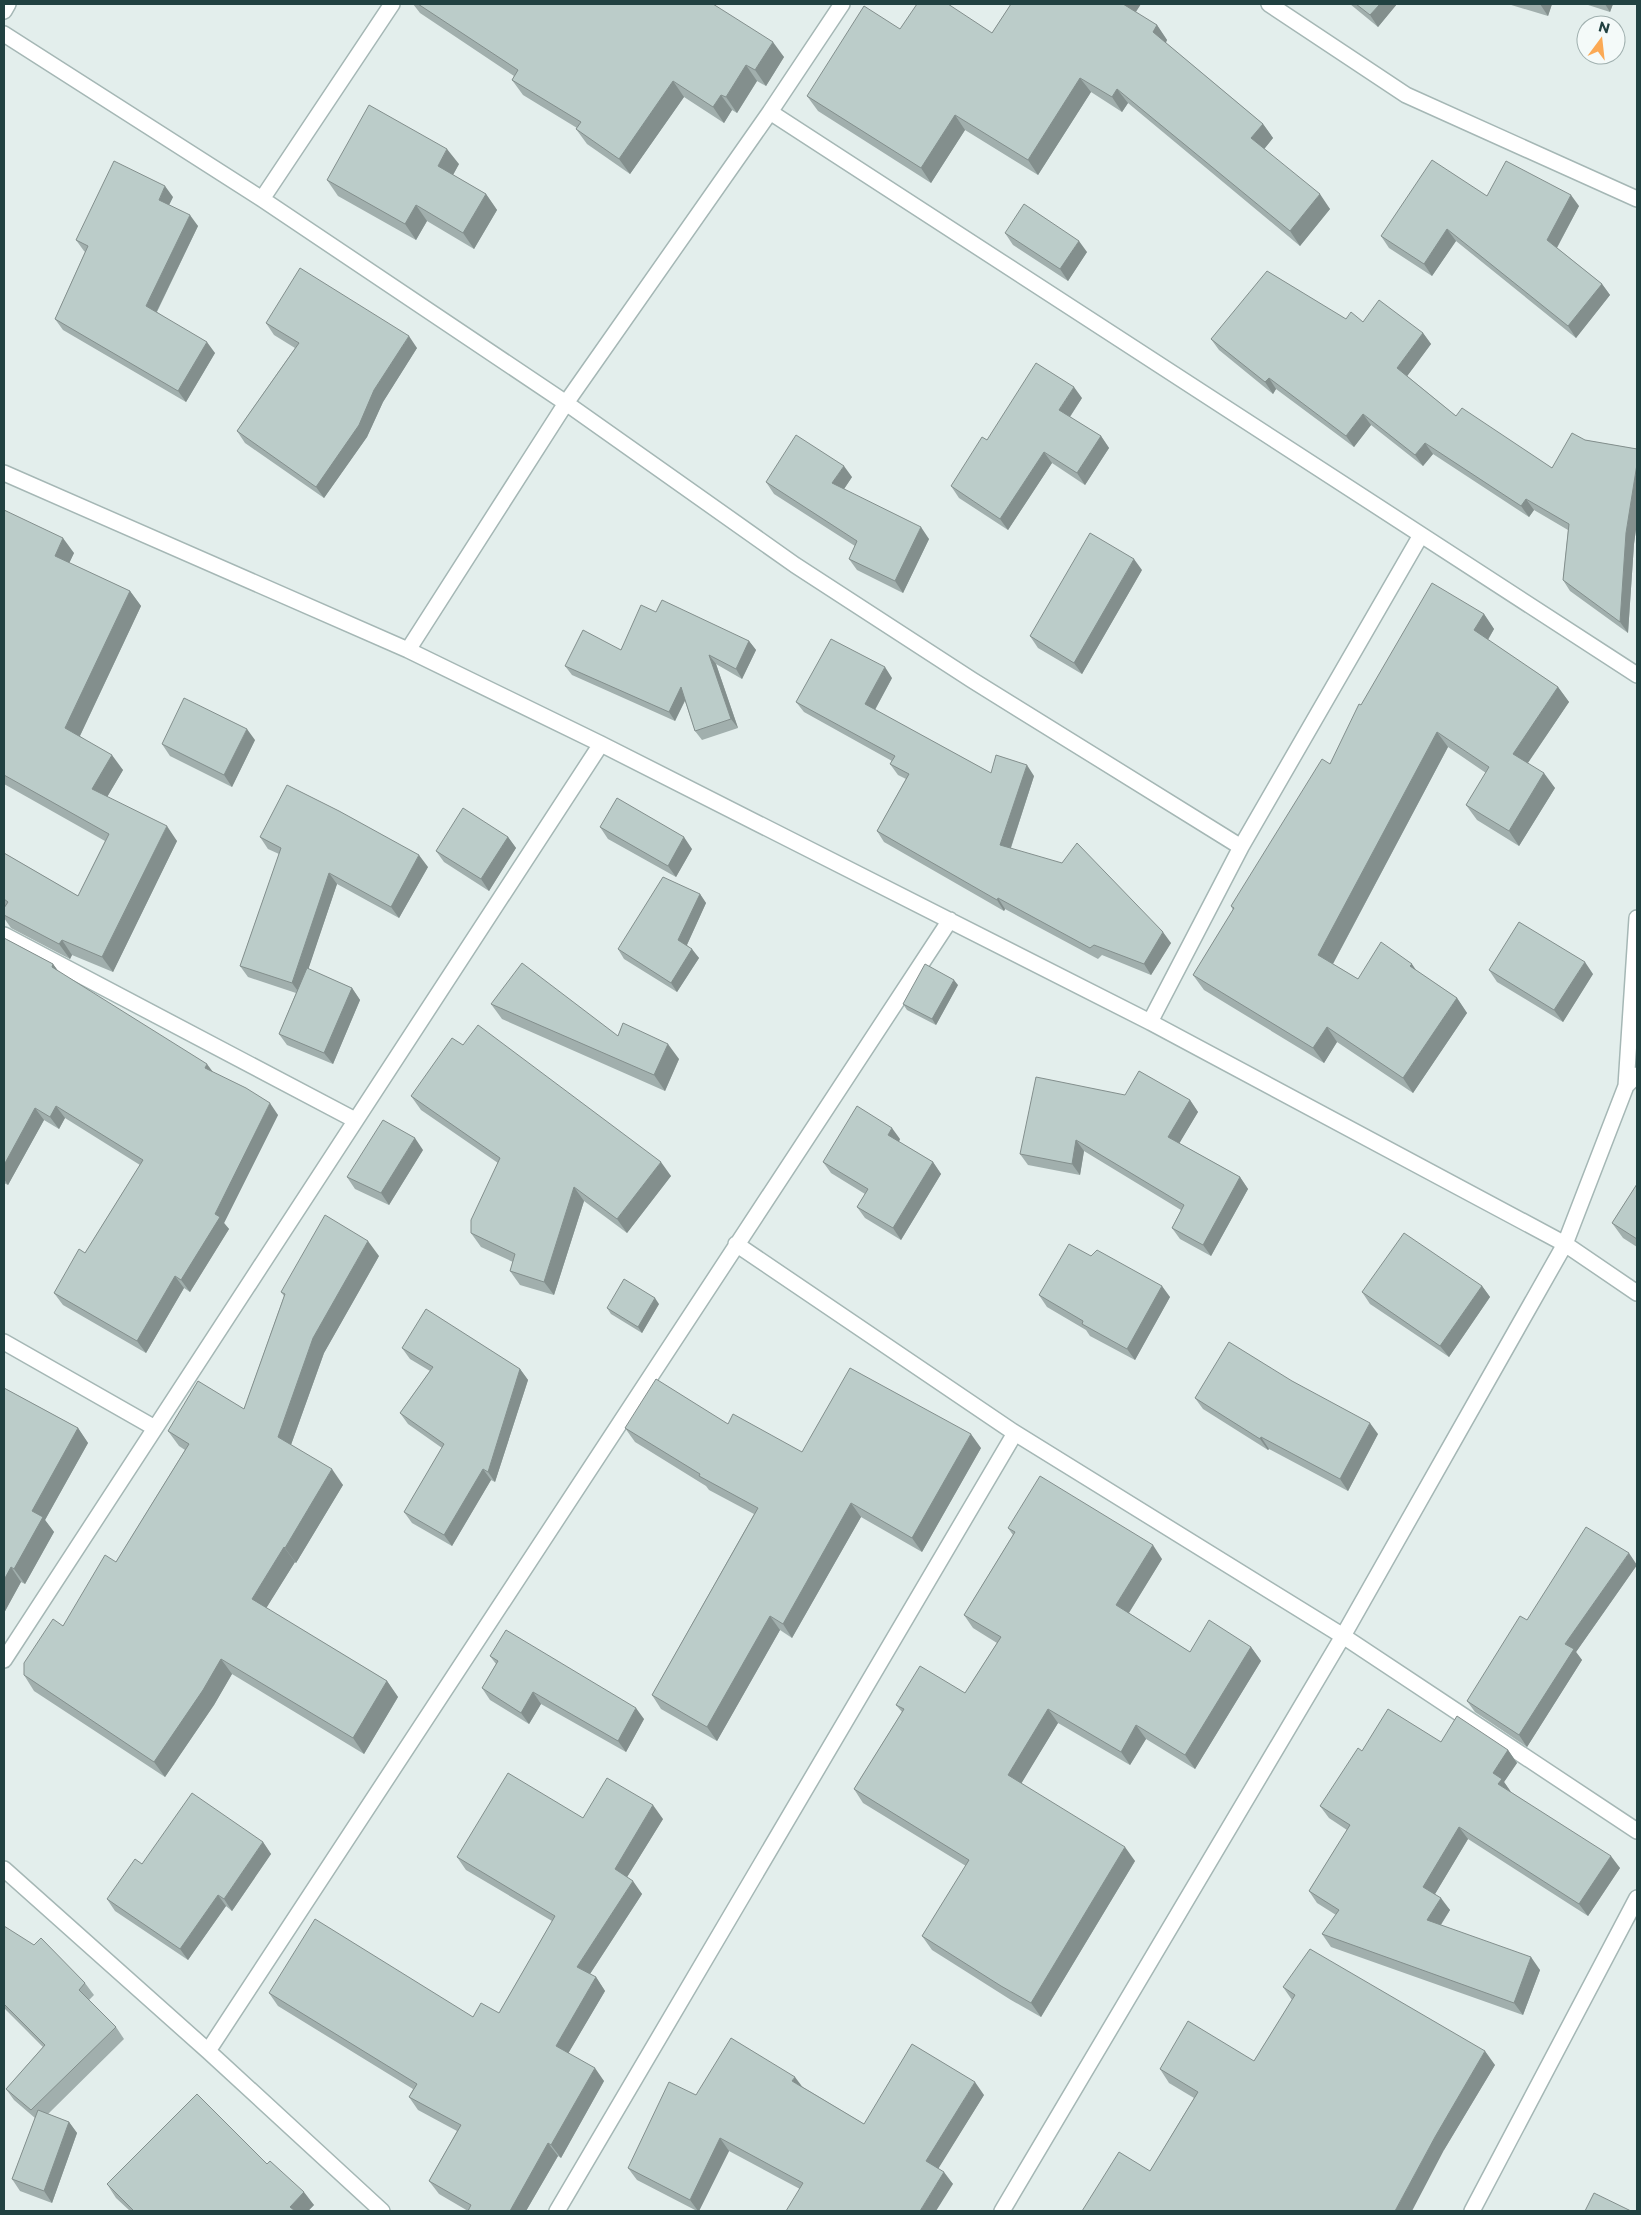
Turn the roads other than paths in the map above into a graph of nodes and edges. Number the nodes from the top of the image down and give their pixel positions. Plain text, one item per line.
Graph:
1 (8, 4) edge
2 (392, 4) edge
3 (842, 4) edge
4 (1268, 4) edge
5 (4, 11) edge
6 (4, 34) edge
7 (770, 112) junction
8 (262, 199) junction
9 (1637, 199) edge
10 (566, 403) junction
11 (4, 473) edge
12 (1422, 535) junction
13 (408, 650) junction
14 (1637, 675) edge
15 (601, 744) junction
16 (1240, 847) junction
17 (1637, 918) edge
18 (950, 920) junction
19 (4, 935) edge
20 (1150, 1022) junction
21 (1637, 1074) edge
22 (1626, 1086) junction
23 (356, 1120) junction
24 (736, 1244) junction
25 (1565, 1244) junction
26 (1637, 1294) edge
27 (4, 1342) edge
28 (155, 1428) junction
29 (1016, 1433) junction
30 (1343, 1636) junction
31 (4, 1660) edge
32 (1637, 1831) edge
33 (4, 1869) edge
34 (1637, 1898) edge
35 (208, 2051) junction
36 (382, 2211) edge
37 (557, 2211) edge
38 (1002, 2211) edge
39 (1472, 2211) edge

1 - 5 street
2 - 8 street
3 - 7 street
4 - 9 street
6 - 8 street
7 - 10 street
7 - 12 street
8 - 10 street
10 - 13 street
10 - 16 street
11 - 13 street
12 - 14 street
12 - 16 street
13 - 15 street
15 - 18 street
15 - 23 street
16 - 20 street
17 - 22 street
18 - 20 street
18 - 24 street
19 - 23 street
20 - 25 street
21 - 22 street
22 - 25 street
23 - 28 street
24 - 29 street
24 - 35 street
25 - 26 street
25 - 30 street
27 - 28 street
28 - 31 street
29 - 30 street
29 - 37 street
30 - 32 street
30 - 38 street
33 - 35 street
34 - 39 street
35 - 36 street

